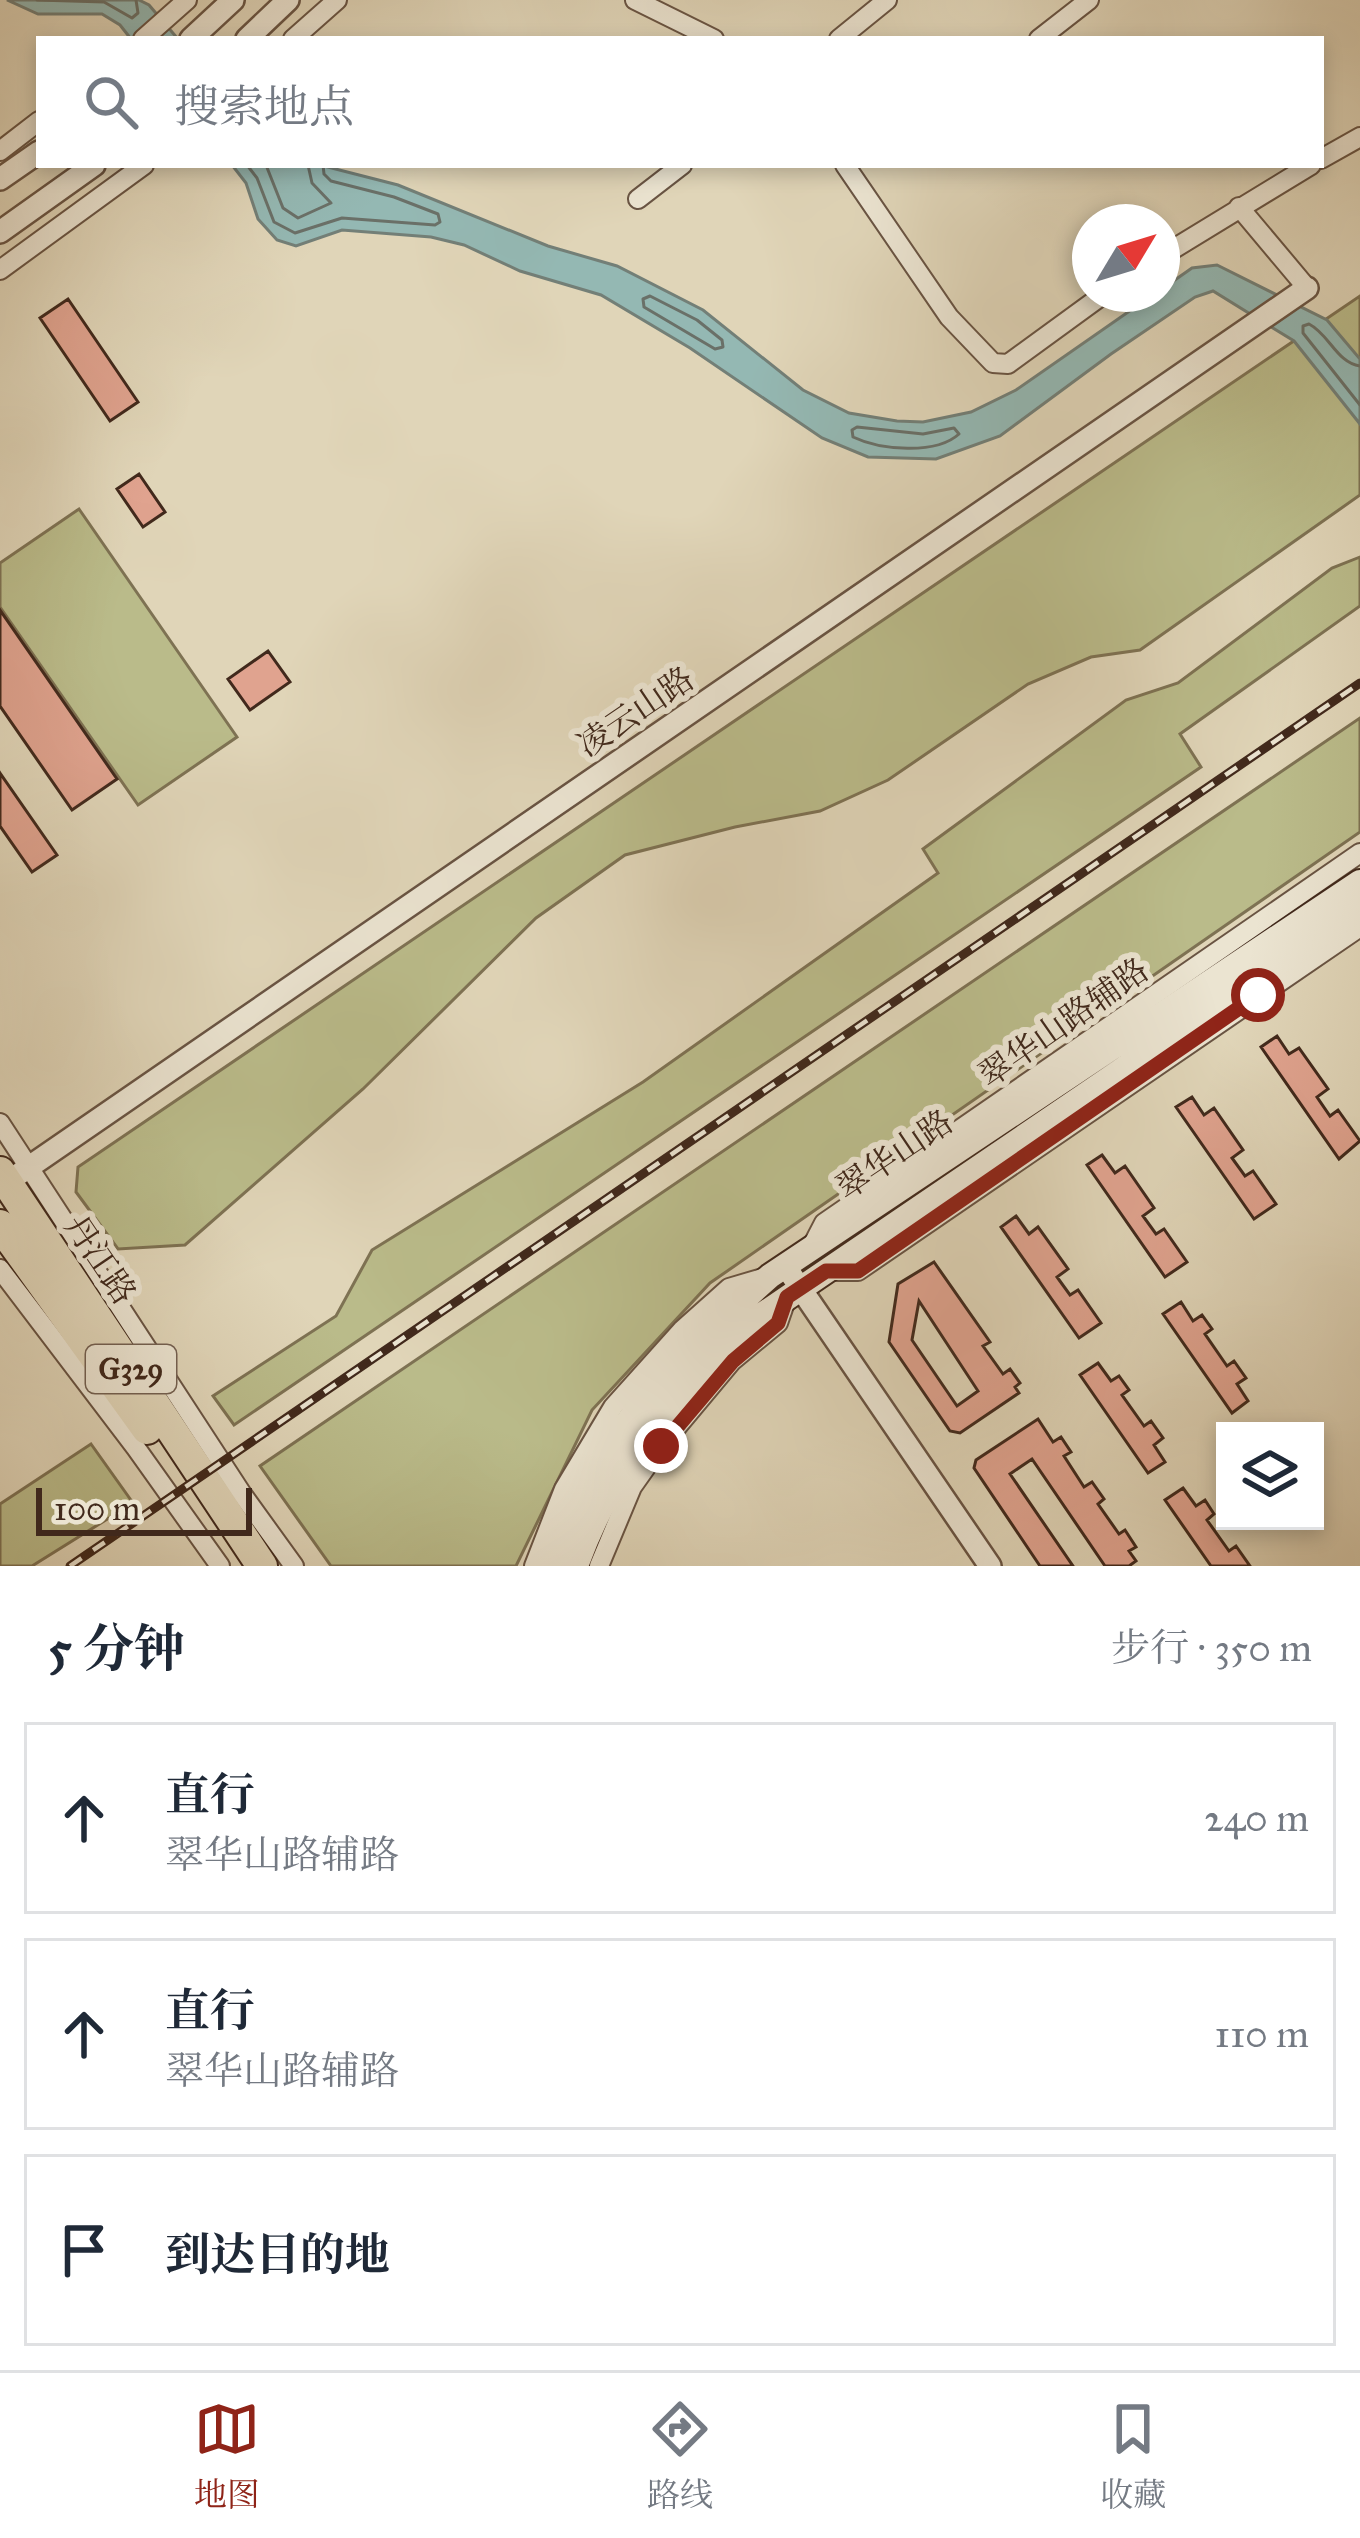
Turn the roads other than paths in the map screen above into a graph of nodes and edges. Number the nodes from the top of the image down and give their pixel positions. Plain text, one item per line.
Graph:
1 (233, 0) edge
2 (288, 0) edge
3 (337, 0) edge
4 (635, 0) edge
5 (887, 0) edge
6 (1090, 0) edge
7 (182, 5) edge
8 (146, 36) edge
9 (194, 36) edge
10 (250, 36) edge
11 (296, 36) edge
12 (708, 36) edge
13 (843, 36) edge
14 (1043, 36) edge
15 (36, 123) edge
16 (1360, 137) edge
17 (0, 151) edge
18 (36, 154) edge
19 (1324, 158) edge
20 (90, 168) edge
21 (140, 168) edge
22 (678, 168) edge
23 (1307, 168) edge
24 (851, 172) edge
25 (0, 179) edge
26 (638, 200) dead end
27 (1239, 207) junction
28 (0, 232) edge
29 (1180, 245) edge
30 (0, 270) edge
31 (1305, 290) joint
32 (1079, 312) edge
33 (1360, 854) edge
34 (1360, 882) edge
35 (1360, 908) edge
36 (1360, 927) edge
37 (0, 1124) edge
38 (9, 1177) edge
39 (0, 1225) edge
40 (811, 1250) junction
41 (0, 1270) edge
42 (778, 1271) junction
43 (826, 1271) junction
44 (794, 1292) junction
45 (220, 1566) edge
46 (245, 1566) edge
47 (262, 1566) edge
48 (294, 1566) edge
49 (534, 1566) edge
50 (553, 1566) edge
51 (576, 1566) edge
52 (598, 1566) edge
53 (990, 1566) edge

1 - 9 street
2 - 10 street
3 - 11 street
4 - 12 street
5 - 13 street
6 - 14 street
7 - 8 street
15 - 17 street
16 - 19 street
18 - 25 street
20 - 28 street
21 - 30 street
22 - 26 street
23 - 27 street
24 - 32 street
27 - 29 street
27 - 31 street
31 - 38 street, 凌云山路
33 - 40 street, 翠华山路辅路
34 - 40 main road, 翠华山路
35 - 43 main road, 翠华山路
36 - 43 street
37 - 38 street
38 - 47 highway, 丹江路 / G329
38 - 48 street
39 - 46 highway, 丹江路 / G329
40 - 42 main road, 翠华山路
41 - 45 street
42 - 44 street
42 - 49 street
42 - 50 main road, 翠华山路
43 - 44 main road, 翠华山路
44 - 51 main road, 翠华山路
44 - 52 street
44 - 53 street

